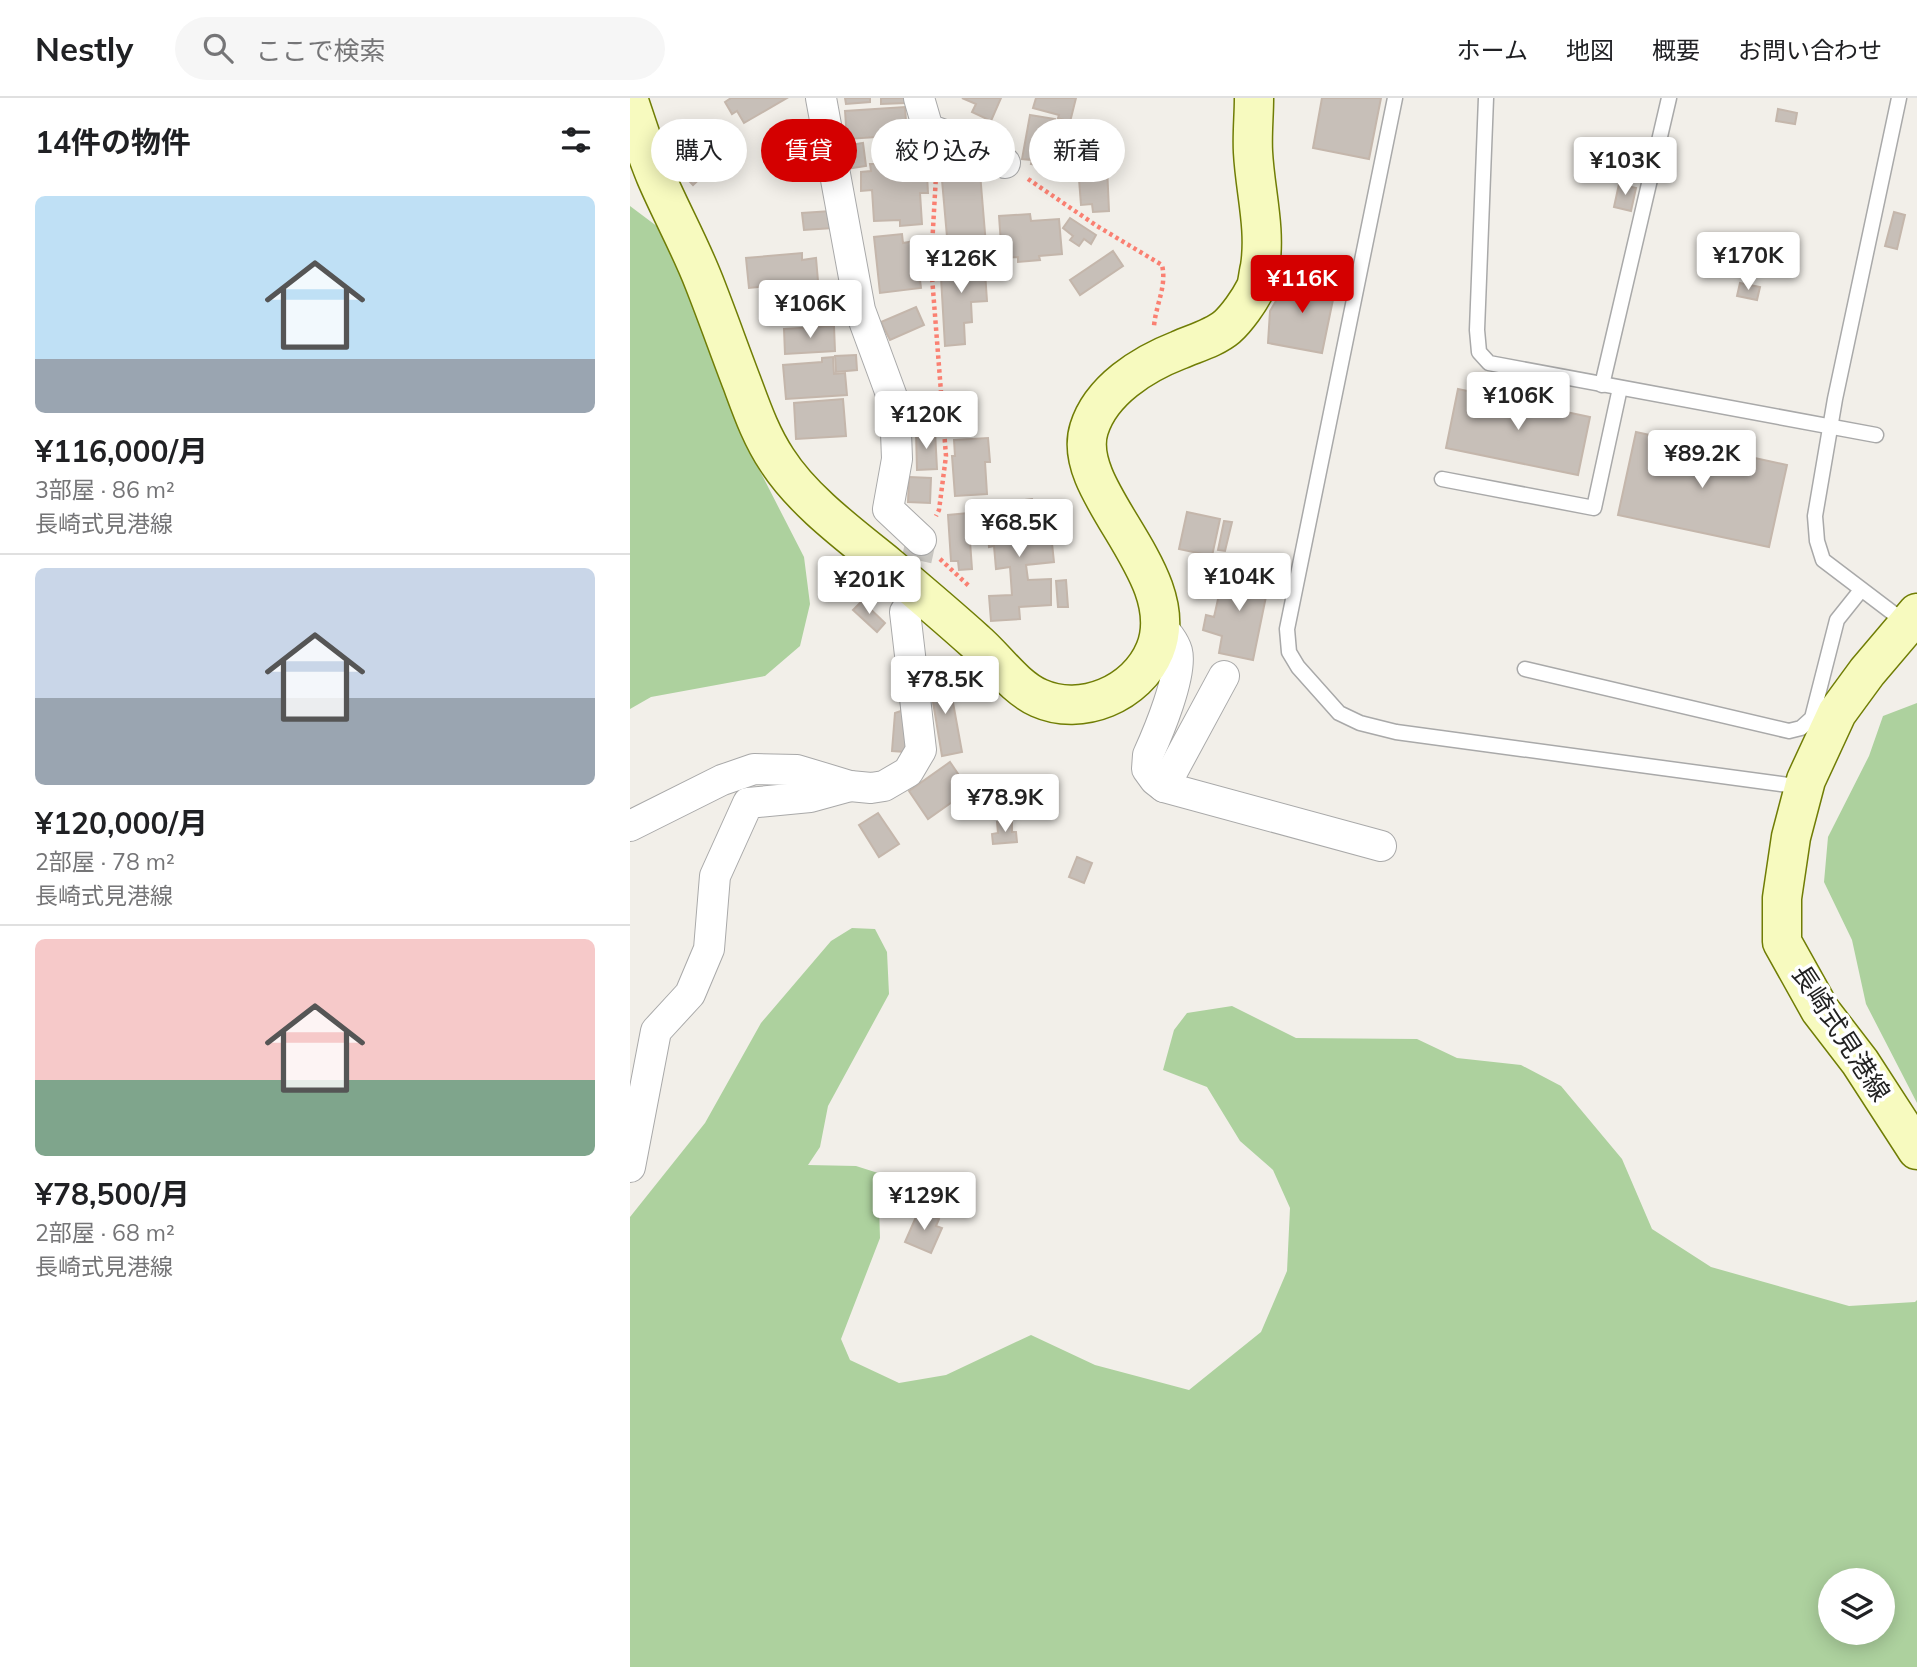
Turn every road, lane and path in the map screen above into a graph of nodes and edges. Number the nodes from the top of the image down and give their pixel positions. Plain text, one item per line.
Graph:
1 (821, 98) edge
2 (919, 98) edge
3 (1254, 98) edge
4 (1395, 98) edge
5 (1486, 98) edge
6 (1669, 98) edge
7 (1899, 98) edge
8 (630, 104) edge
9 (925, 119) edge
10 (1015, 170) edge
11 (936, 182) edge
12 (1151, 361) junction
13 (1602, 385) junction
14 (1620, 387) junction
15 (1830, 428) junction
16 (1876, 435) dead end
17 (1442, 479) dead end
18 (921, 540) junction
19 (970, 587) dead end
20 (1861, 590) junction
21 (905, 612) tunnel mouth
22 (1912, 618) edge
23 (1159, 624) junction
24 (1525, 668) dead end
25 (1224, 676) dead end
26 (850, 786) junction
27 (1164, 787) junction
28 (1804, 787) junction
29 (630, 825) edge
30 (1381, 846) dead end
31 (1917, 1150) edge
32 (630, 1167) edge

1 - 18 street
2 - 9 street
3 - 12 main road
4 - 28 lane
5 - 13 lane
6 - 13 lane
7 - 15 lane
8 - 23 main road
10 - 12 path
11 - 18 path
12 - 23 main road
13 - 14 lane
14 - 15 lane
14 - 17 lane
15 - 16 lane
15 - 20 lane
18 - 19 path
20 - 22 lane
20 - 24 lane
21 - 26 street
22 - 28 main road, 長崎式見港線
23 - 27 street
25 - 27 street
26 - 29 street
26 - 32 street
27 - 30 street
28 - 31 main road, 長崎式見港線

